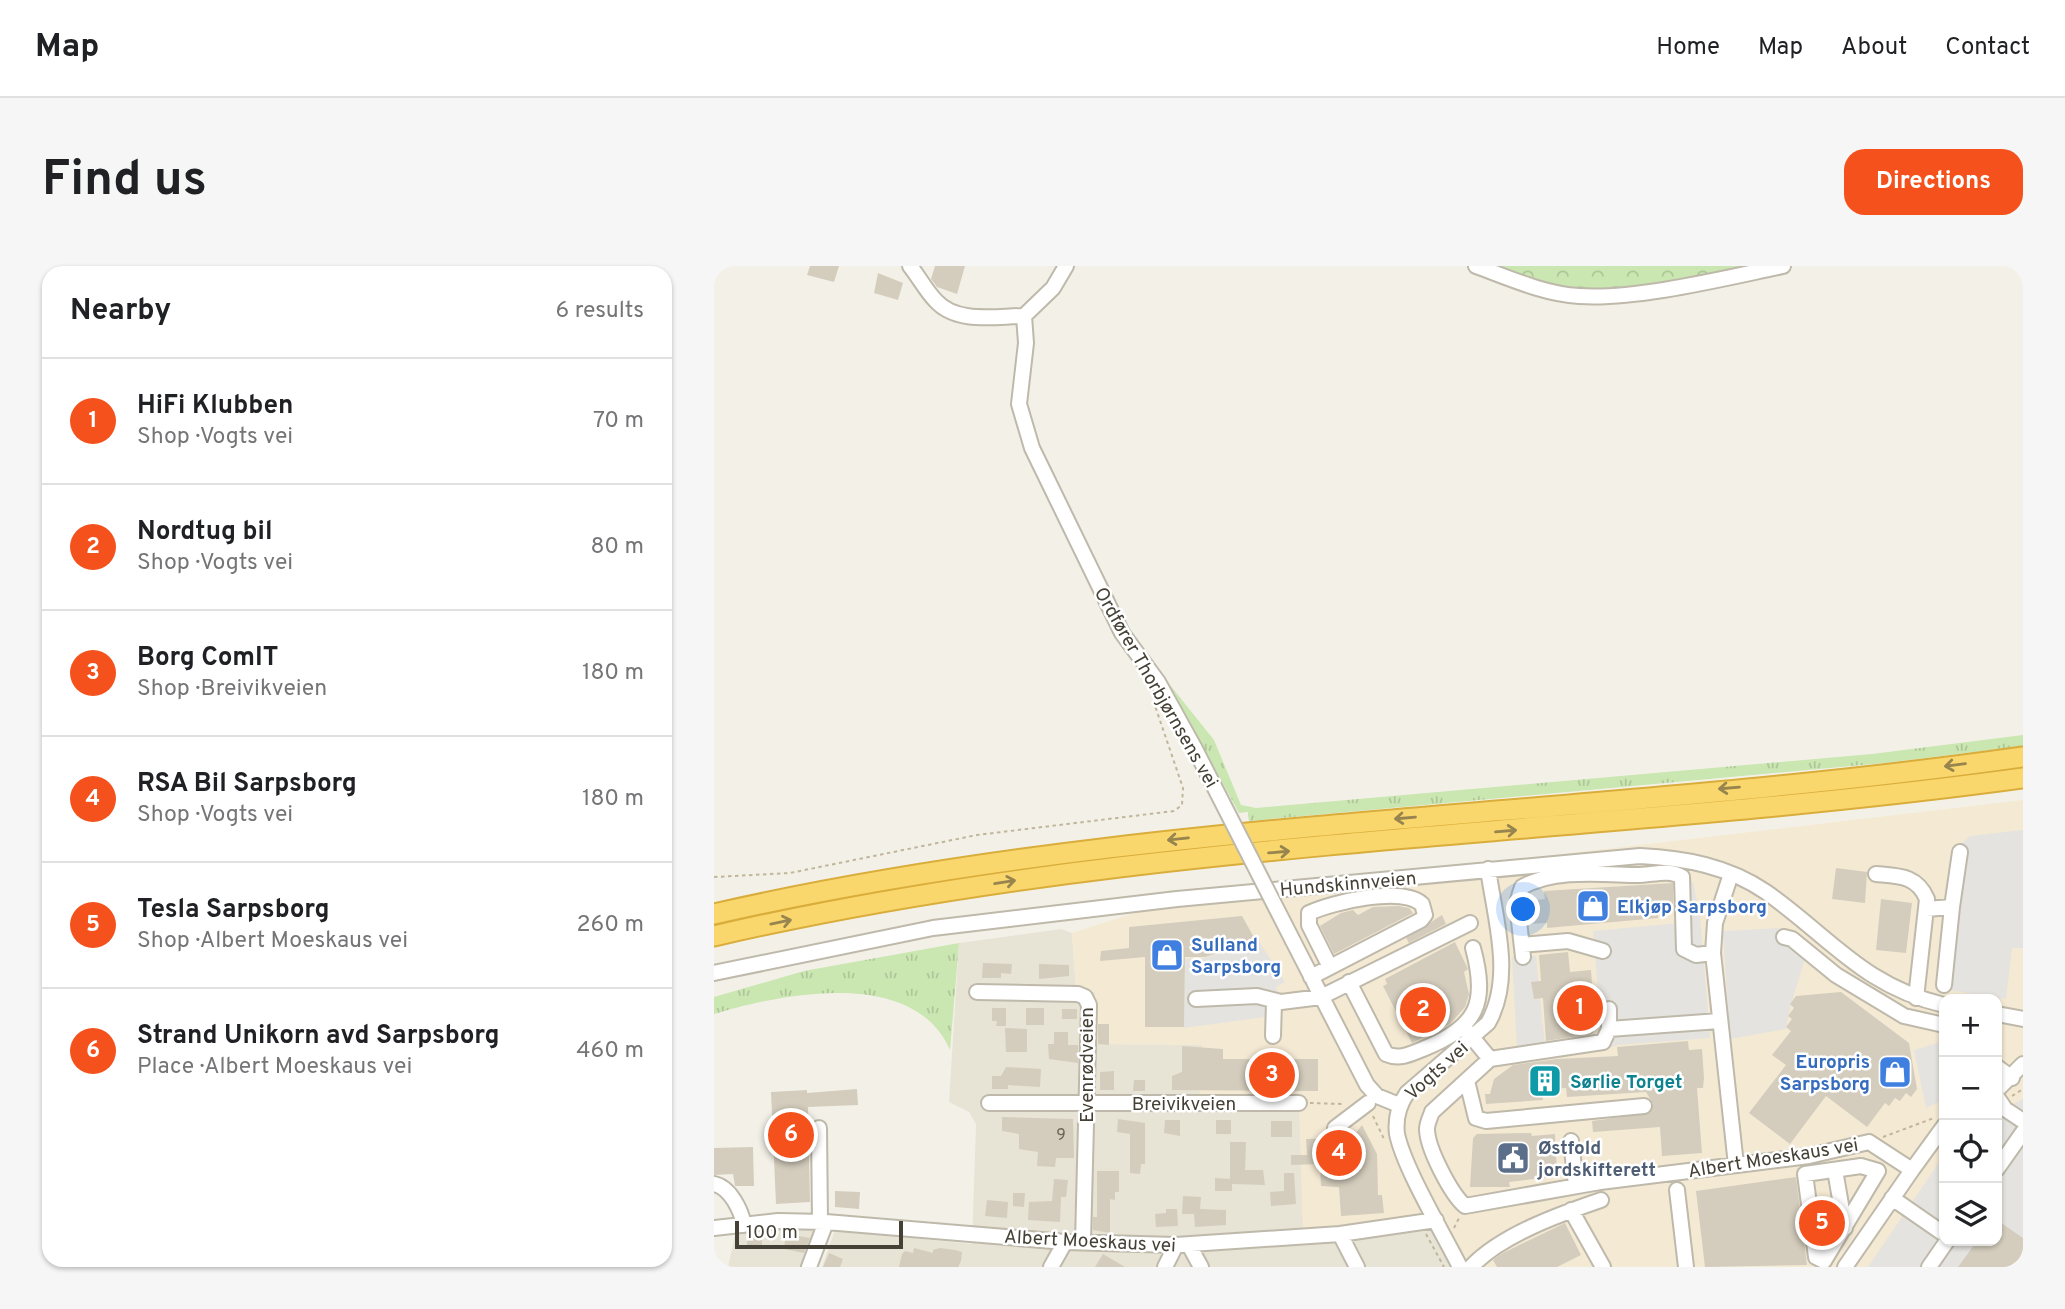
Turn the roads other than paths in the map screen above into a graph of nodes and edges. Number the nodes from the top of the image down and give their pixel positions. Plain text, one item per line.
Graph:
1 (910, 266) edge
2 (1066, 266) edge
3 (1476, 266) edge
4 (1783, 266) edge
5 (1024, 316) junction
6 (2023, 757) edge
7 (2023, 778) edge
8 (1960, 852) dead end
9 (1488, 869) junction
10 (1731, 874) junction
11 (1876, 874) dead end
12 (1952, 907) junction
13 (1926, 909) junction
14 (714, 914) edge
15 (1470, 923) dead end
16 (714, 936) edge
17 (1784, 937) dead end
18 (1473, 948) dead end
19 (1603, 951) dead end
20 (1713, 953) junction
21 (1329, 967) junction
22 (714, 973) edge
23 (1311, 977) junction
24 (1349, 982) junction
25 (1944, 985) dead end
26 (976, 992) dead end
27 (1321, 996) junction
28 (1916, 998) junction
29 (1196, 999) dead end
30 (1274, 1002) junction
31 (1939, 1004) edge
32 (1609, 1009) dead end
33 (2002, 1015) edge
34 (2023, 1019) edge
35 (1718, 1021) junction
36 (1939, 1024) edge
37 (1609, 1029) junction
38 (1468, 1032) junction
39 (1273, 1036) dead end
40 (1490, 1059) junction
41 (2023, 1064) edge
42 (2002, 1071) edge
43 (2012, 1078) junction
44 (1467, 1081) junction
45 (2002, 1086) edge
46 (989, 1103) dead end
47 (1088, 1103) junction
48 (1299, 1103) road end
49 (1368, 1103) road end
50 (2002, 1104) edge
51 (1399, 1105) junction
52 (1644, 1106) dead end
53 (2023, 1121) edge
54 (1939, 1126) edge
55 (819, 1128) dead end
56 (1335, 1128) dead end
57 (2023, 1132) edge
58 (1571, 1141) dead end
59 (1886, 1153) junction
60 (2002, 1162) edge
61 (1736, 1165) junction
62 (1835, 1170) junction
63 (1912, 1170) junction
64 (1878, 1171) junction
65 (714, 1184) edge
66 (1576, 1185) junction
67 (1677, 1190) dead end
68 (1892, 1198) junction
69 (1601, 1200) dead end
70 (1571, 1210) junction
71 (1436, 1220) junction
72 (823, 1222) junction
73 (744, 1225) junction
74 (714, 1228) edge
75 (1845, 1228) junction
76 (1939, 1231) edge
77 (1340, 1234) junction
78 (1065, 1242) junction
79 (1083, 1242) junction
80 (1182, 1245) junction
81 (1944, 1246) edge
82 (1821, 1264) edge
83 (809, 1267) edge
84 (1051, 1267) edge
85 (1165, 1267) edge
86 (1201, 1267) edge
87 (1357, 1267) edge
88 (1460, 1267) edge
89 (1471, 1267) edge
90 (1603, 1267) edge
91 (1686, 1267) edge
92 (1845, 1267) edge
93 (1929, 1267) edge

1 - 5 street
2 - 5 street
3 - 4 street
5 - 23 street, Ordfører Thorbjørnsens vei, bridge
6 -> 14 highway
16 -> 7 highway
8 - 12 street
9 - 10 street, Hundskinnveien
9 - 22 street, Hundskinnveien
9 - 38 street, Vogts vei
10 - 20 street
10 - 28 street, Hundskinnveien
11 - 13 street
12 - 13 street
12 - 25 street
13 - 28 street
15 - 24 street
17 - 36 street
18 - 38 street
19 - 20 street
20 - 35 street
21 - 21 street
21 - 23 street
23 - 27 street, Ordfører Thorbjørnsens vei
24 - 27 street
24 - 38 street
26 - 47 street, Evenrødveien
27 - 30 street
27 - 51 street, Ordfører Thorbjørnsens vei
28 - 31 street, Hundskinnveien
29 - 30 street
30 - 39 street
32 - 37 street
33 - 34 street
35 - 37 street
35 - 61 street
37 - 40 street
38 - 40 street
38 - 51 street, Vogts vei
40 - 44 street
41 - 43 street
42 - 43 street
43 - 45 street
44 - 52 street
44 - 66 street, Albert Moeskaus vei
46 - 47 street, Breivikveien
47 - 48 street, Breivikveien
47 - 79 street, Evenrødveien
49 - 56 street
50 - 53 street
51 - 71 street, Vogts vei
54 - 63 street
55 - 72 street
57 - 60 street
58 - 66 street
59 - 61 street, Albert Moeskaus vei
59 - 63 street, Albert Moeskaus vei
59 - 64 street
61 - 66 street, Albert Moeskaus vei
62 - 64 street
62 - 75 street
62 - 82 street
63 - 68 street
64 - 75 street
65 - 73 street
67 - 91 street
68 - 76 street
68 - 92 street
69 - 70 street
70 - 89 street
70 - 90 street
71 - 77 street, Albert Moeskaus vei
71 - 88 street, Vogts vei
72 - 73 street, Albert Moeskaus vei
72 - 78 street, Albert Moeskaus vei
72 - 83 street
73 - 74 street, Albert Moeskaus vei
75 - 82 street
77 - 80 street, Albert Moeskaus vei
77 - 87 street
78 - 79 street, Albert Moeskaus vei
78 - 84 street
79 - 80 street, Albert Moeskaus vei
80 - 85 street
80 - 86 street
81 - 93 street

